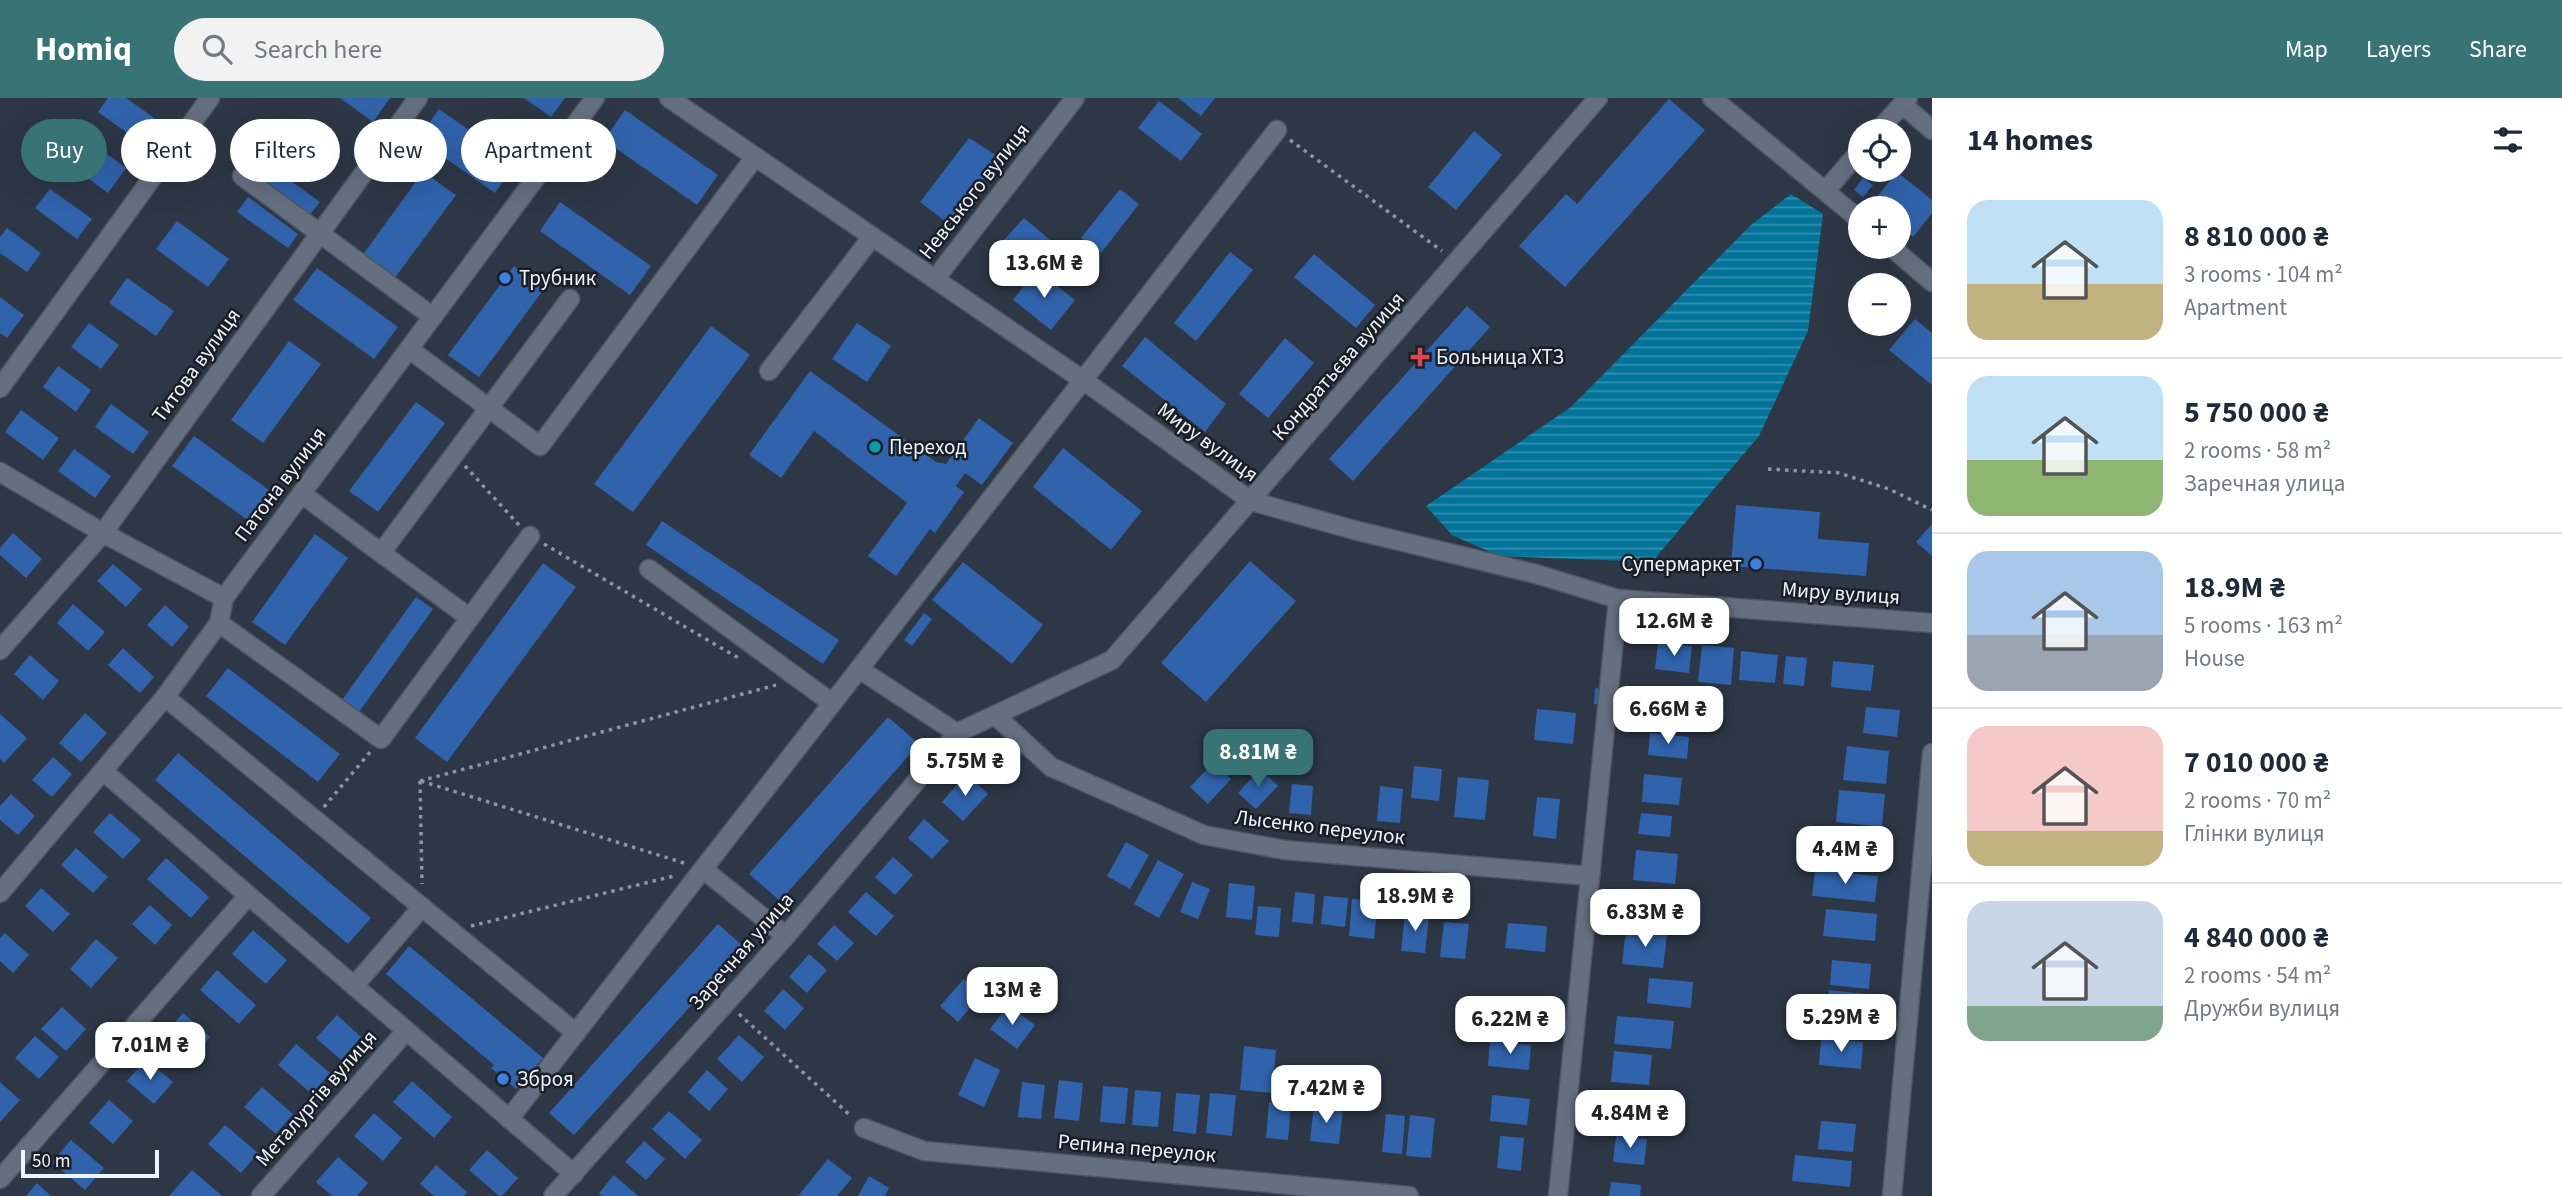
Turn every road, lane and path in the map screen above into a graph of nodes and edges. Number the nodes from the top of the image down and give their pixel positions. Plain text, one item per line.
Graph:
1 (210, 98) edge
2 (418, 98) edge
3 (595, 98) edge
4 (669, 98) edge
5 (1074, 98) edge
6 (1598, 98) edge
7 (1713, 98) edge
8 (1905, 101) edge
9 (1889, 119) edge
10 (1277, 130) joint
11 (1932, 130) edge
12 (755, 157) junction
13 (1848, 165) edge
14 (250, 182) edge
15 (1826, 190) junction
16 (1848, 209) edge
17 (319, 233) junction
18 (872, 237) junction
19 (1905, 259) edge
20 (1458, 263) junction
21 (935, 279) junction
22 (1932, 282) edge
23 (570, 299) dead end
24 (433, 317) junction
25 (409, 349) junction
26 (769, 371) dead end
27 (1083, 380) junction
28 (0, 388) edge
29 (489, 408) junction
30 (454, 455) junction
31 (1768, 468) dead end
32 (0, 472) edge
33 (302, 494) junction
34 (1251, 501) junction
35 (1932, 510) edge
36 (103, 533) junction
37 (530, 536) junction
38 (381, 553) junction
39 (649, 569) dead end
40 (224, 598) junction
41 (1618, 599) junction
42 (470, 618) junction
43 (219, 623) junction
44 (1932, 623) edge
45 (0, 650) edge
46 (745, 663) dead end
47 (859, 669) junction
48 (769, 677) dead end
49 (165, 697) junction
50 (832, 703) junction
51 (995, 715) junction
52 (957, 733) junction
53 (381, 739) junction
54 (1932, 753) edge
55 (103, 771) junction
56 (420, 781) junction
57 (315, 819) junction
58 (703, 869) junction
59 (1590, 876) junction
60 (0, 893) edge
61 (248, 896) junction
62 (422, 907) junction
63 (452, 931) junction
64 (786, 936) junction
65 (354, 986) junction
66 (727, 1002) junction
67 (406, 1031) junction
68 (576, 1033) junction
69 (509, 1119) junction
70 (864, 1128) joint
71 (574, 1174) junction
72 (0, 1179) edge
73 (261, 1196) edge
74 (553, 1196) edge
75 (1409, 1196) edge
76 (1558, 1196) edge
77 (1892, 1196) edge

1 - 28 street
2 - 17 street, Титова вулиця
3 - 24 street, Патона вулиця
4 - 12 street, Миру вулиця
5 - 21 street, Невського вулиця
6 - 20 street, Кондратьєва вулиця
7 - 15 street
8 - 9 street
8 - 11 street
10 - 20 path
10 - 27 street
12 - 18 street, Миру вулиця
12 - 29 street
13 - 15 street
14 - 17 street
15 - 16 street
17 - 24 street
17 - 36 street, Титова вулиця
18 - 21 street, Миру вулиця
18 - 26 street
19 - 22 street
20 - 34 street, Кондратьєва вулиця
21 - 27 street, Миру вулиця
23 - 29 street
24 - 25 street, Патона вулиця
25 - 29 street
25 - 33 street, Патона вулиця
27 - 34 street, Миру вулиця
27 - 47 street
29 - 30 street
30 - 37 path
30 - 38 street
31 - 35 path
32 - 36 street
33 - 38 street
33 - 40 street, Патона вулиця
34 - 41 street, Миру вулиця
34 - 51 street, Кондратьєва вулиця
36 - 40 street
36 - 45 street, Титова вулиця
37 - 42 street
37 - 46 path
38 - 42 street
39 - 50 street
40 - 43 street, Патона вулиця
41 - 44 street, Миру вулиця
41 - 59 street
42 - 53 street
43 - 49 street, Патона вулиця
43 - 53 street
47 - 50 street
47 - 52 street
48 - 56 path
49 - 55 street, Патона вулиця
49 - 57 street
50 - 58 street
51 - 52 street, Кондратьєва вулиця
51 - 59 street, Лысенко переулок
52 - 64 street, Заречная улица
53 - 57 path
54 - 77 street
55 - 60 street, Патона вулиця
55 - 61 street
56 - 58 path
56 - 62 path
57 - 62 street
58 - 63 path
58 - 64 street
58 - 68 street
59 - 76 street
61 - 65 street
61 - 72 street
62 - 63 street
62 - 65 street
63 - 68 street
64 - 66 street, Заречная улица
65 - 67 street
66 - 70 path
66 - 71 street, Заречная улица
67 - 69 street
67 - 73 street, Металургів вулиця
68 - 69 street
69 - 71 street
70 - 75 street, Репина переулок
71 - 74 street, Заречная улица

